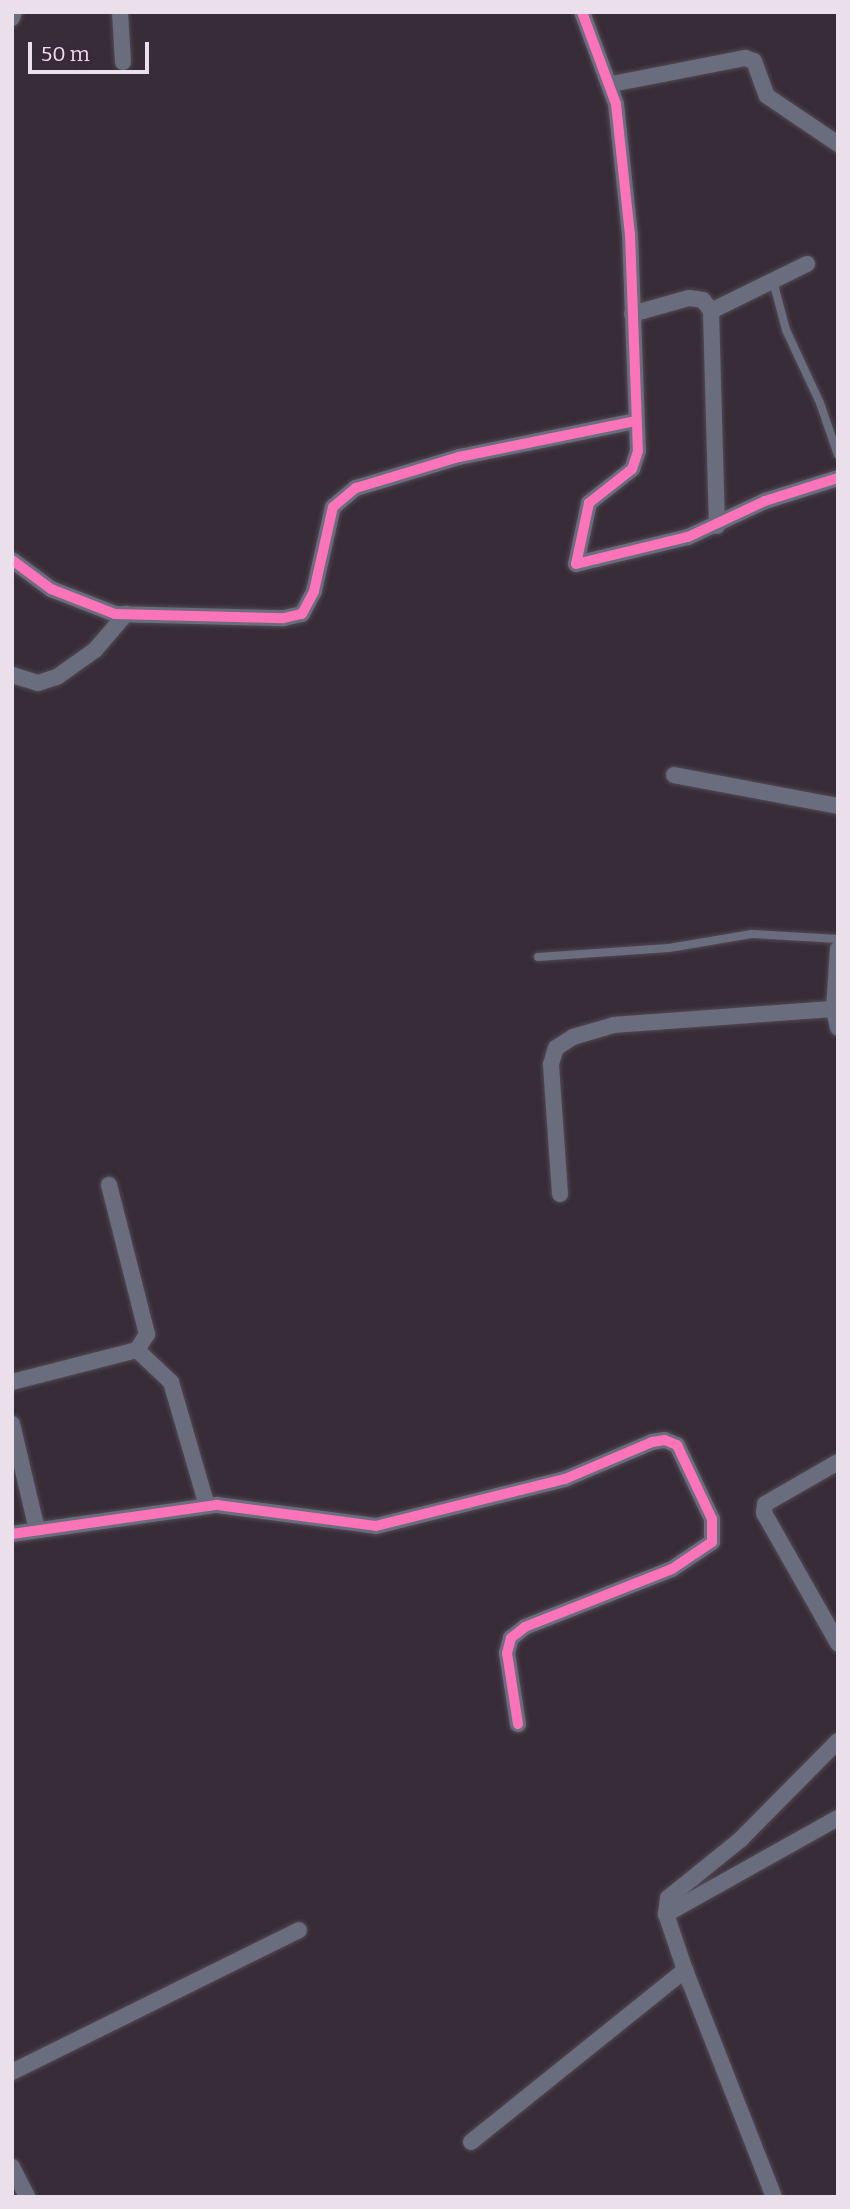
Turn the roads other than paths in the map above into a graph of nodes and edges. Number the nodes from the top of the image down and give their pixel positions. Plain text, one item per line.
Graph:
1 (14, 12) edge
2 (120, 12) edge
3 (582, 12) edge
4 (12, 18) edge
5 (123, 62) dead end
6 (612, 84) junction
7 (838, 144) edge
8 (807, 264) dead end
9 (773, 281) junction
10 (711, 311) junction
11 (632, 314) junction
12 (636, 421) junction
13 (838, 455) edge
14 (838, 478) edge
15 (717, 527) junction
16 (12, 560) edge
17 (126, 614) junction
18 (12, 675) edge
19 (674, 775) dead end
20 (838, 806) edge
21 (838, 939) edge
22 (838, 949) edge
23 (538, 957) dead end
24 (834, 1009) junction
25 (838, 1028) edge
26 (109, 1185) dead end
27 (560, 1194) dead end
28 (136, 1350) junction
29 (12, 1382) edge
30 (12, 1424) edge
31 (838, 1462) edge
32 (207, 1506) junction
33 (37, 1530) junction
34 (12, 1534) edge
35 (838, 1643) edge
36 (518, 1724) dead end
37 (838, 1741) edge
38 (838, 1818) edge
39 (666, 1914) junction
40 (299, 1930) dead end
41 (685, 1970) junction
42 (12, 2072) edge
43 (471, 2142) dead end
44 (12, 2167) edge
45 (27, 2197) edge
46 (774, 2197) edge

1 - 4 street
2 - 5 street
3 - 6 street
6 - 7 street
6 - 11 street
8 - 9 street
9 - 10 street
9 - 13 lane
10 - 11 street
10 - 15 street
11 - 12 street
12 - 15 street
12 - 17 street
14 - 15 street
16 - 17 street
17 - 18 street
19 - 20 street
21 - 23 lane
22 - 24 street
24 - 25 street
24 - 27 street
26 - 28 street
28 - 29 street
28 - 32 street
30 - 33 street
31 - 35 street
32 - 33 street
32 - 36 street
33 - 34 street
37 - 39 street
38 - 39 street
39 - 41 street
40 - 42 street
41 - 43 street
41 - 46 street
44 - 45 street

